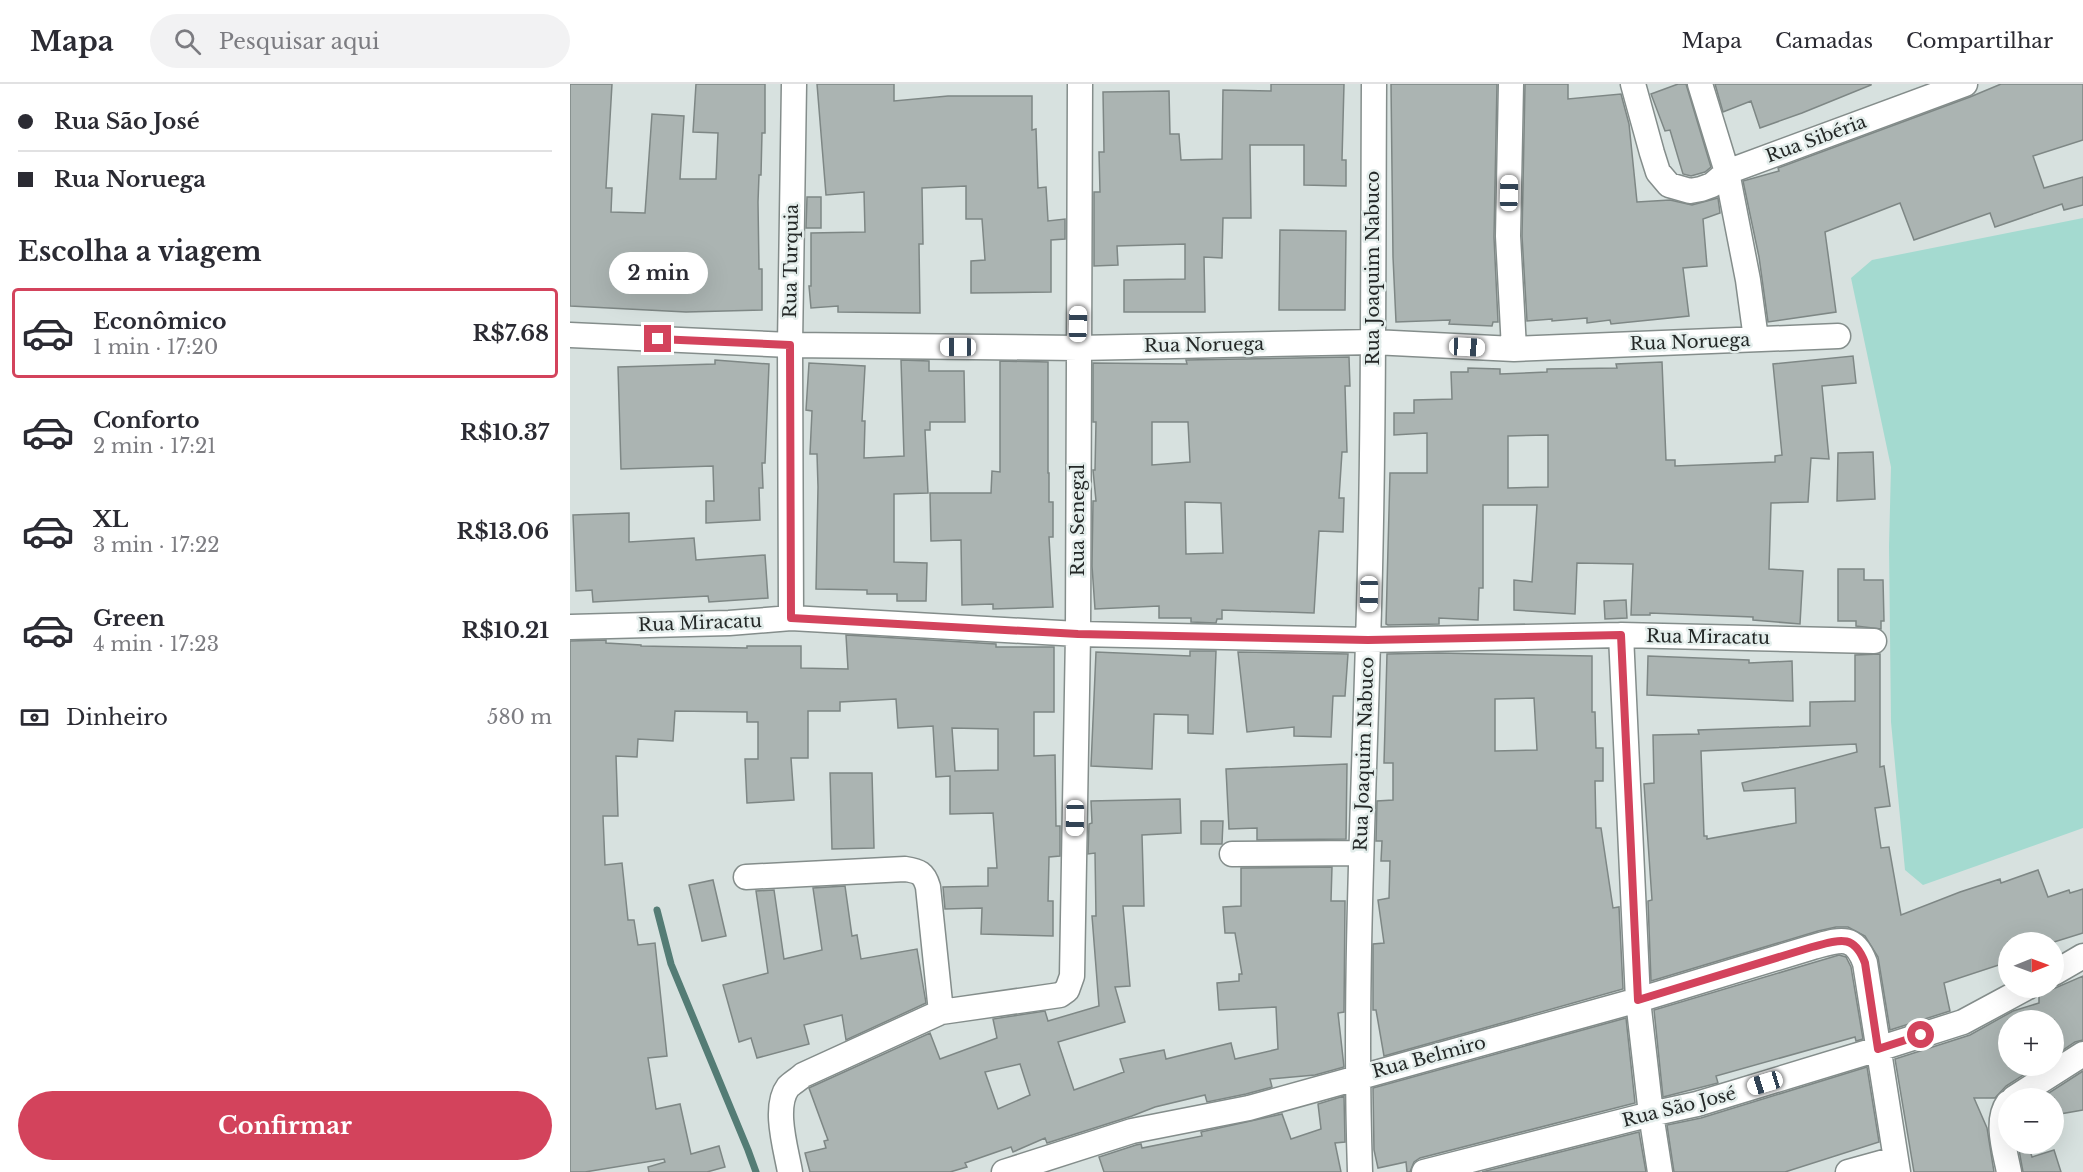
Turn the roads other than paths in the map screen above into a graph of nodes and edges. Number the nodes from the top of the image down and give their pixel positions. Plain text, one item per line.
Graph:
1 (794, 84) edge
2 (1080, 84) edge
3 (1374, 84) edge
4 (1511, 84) edge
5 (1633, 84) edge
6 (1700, 84) edge
7 (1965, 84) edge
8 (1727, 172) junction
9 (570, 334) edge
10 (1838, 336) dead end
11 (1756, 339) junction
12 (1373, 342) junction
13 (790, 345) junction
14 (1078, 348) junction
15 (1514, 349) junction
16 (791, 618) junction
17 (570, 627) edge
18 (1078, 634) junction
19 (1621, 635) junction
20 (1368, 640) junction
21 (1874, 641) dead end
22 (1360, 853) junction
23 (1232, 854) dead end
24 (746, 877) dead end
25 (2083, 956) edge
26 (2064, 967) edge
27 (2008, 998) edge
28 (1638, 1000) junction
29 (941, 1012) junction
30 (1878, 1049) junction
31 (2083, 1054) edge
32 (1357, 1077) junction
33 (2030, 1088) edge
34 (1651, 1114) junction
35 (2006, 1154) edge
36 (1897, 1165) edge
37 (790, 1172) edge
38 (1004, 1172) edge
39 (1360, 1172) edge
40 (1424, 1172) edge
41 (1660, 1172) edge
42 (1848, 1172) edge
43 (2009, 1172) edge

1 - 13 street, Rua Turquia
2 - 14 street, Rua Senegal
3 - 12 street, Rua Joaquim Nabuco
4 - 15 street
5 - 8 street, Rua Sibéria
6 - 8 street
7 - 8 street, Rua Sibéria
8 - 11 street
9 - 13 street, Rua Noruega
10 - 11 street, Rua Noruega
11 - 15 street, Rua Noruega
12 - 14 street, Rua Noruega
12 - 15 street, Rua Noruega
12 - 20 street, Rua Joaquim Nabuco
13 - 14 street, Rua Noruega
13 - 16 street, Rua Turquia
14 - 18 street, Rua Senegal
16 - 17 street, Rua Miracatu
16 - 18 street, Rua Miracatu
18 - 20 street, Rua Miracatu
18 - 29 street, Rua Senegal
19 - 20 street, Rua Miracatu
19 - 21 street, Rua Miracatu
19 - 28 street
20 - 22 street, Rua Joaquim Nabuco
22 - 23 street
22 - 32 street, Rua Joaquim Nabuco
24 - 29 street
25 - 26 street
27 - 30 street, Rua São José
28 - 30 street, Rua Belmiro
28 - 32 street, Rua Belmiro
28 - 34 street
29 - 37 street, Rua Senegal
30 - 34 street, Rua São José
30 - 36 street
31 - 33 street
32 - 38 street, Rua Belmiro
32 - 39 street, Rua Joaquim Nabuco
34 - 40 street, Rua São José
34 - 41 street
35 - 43 street
36 - 42 street

